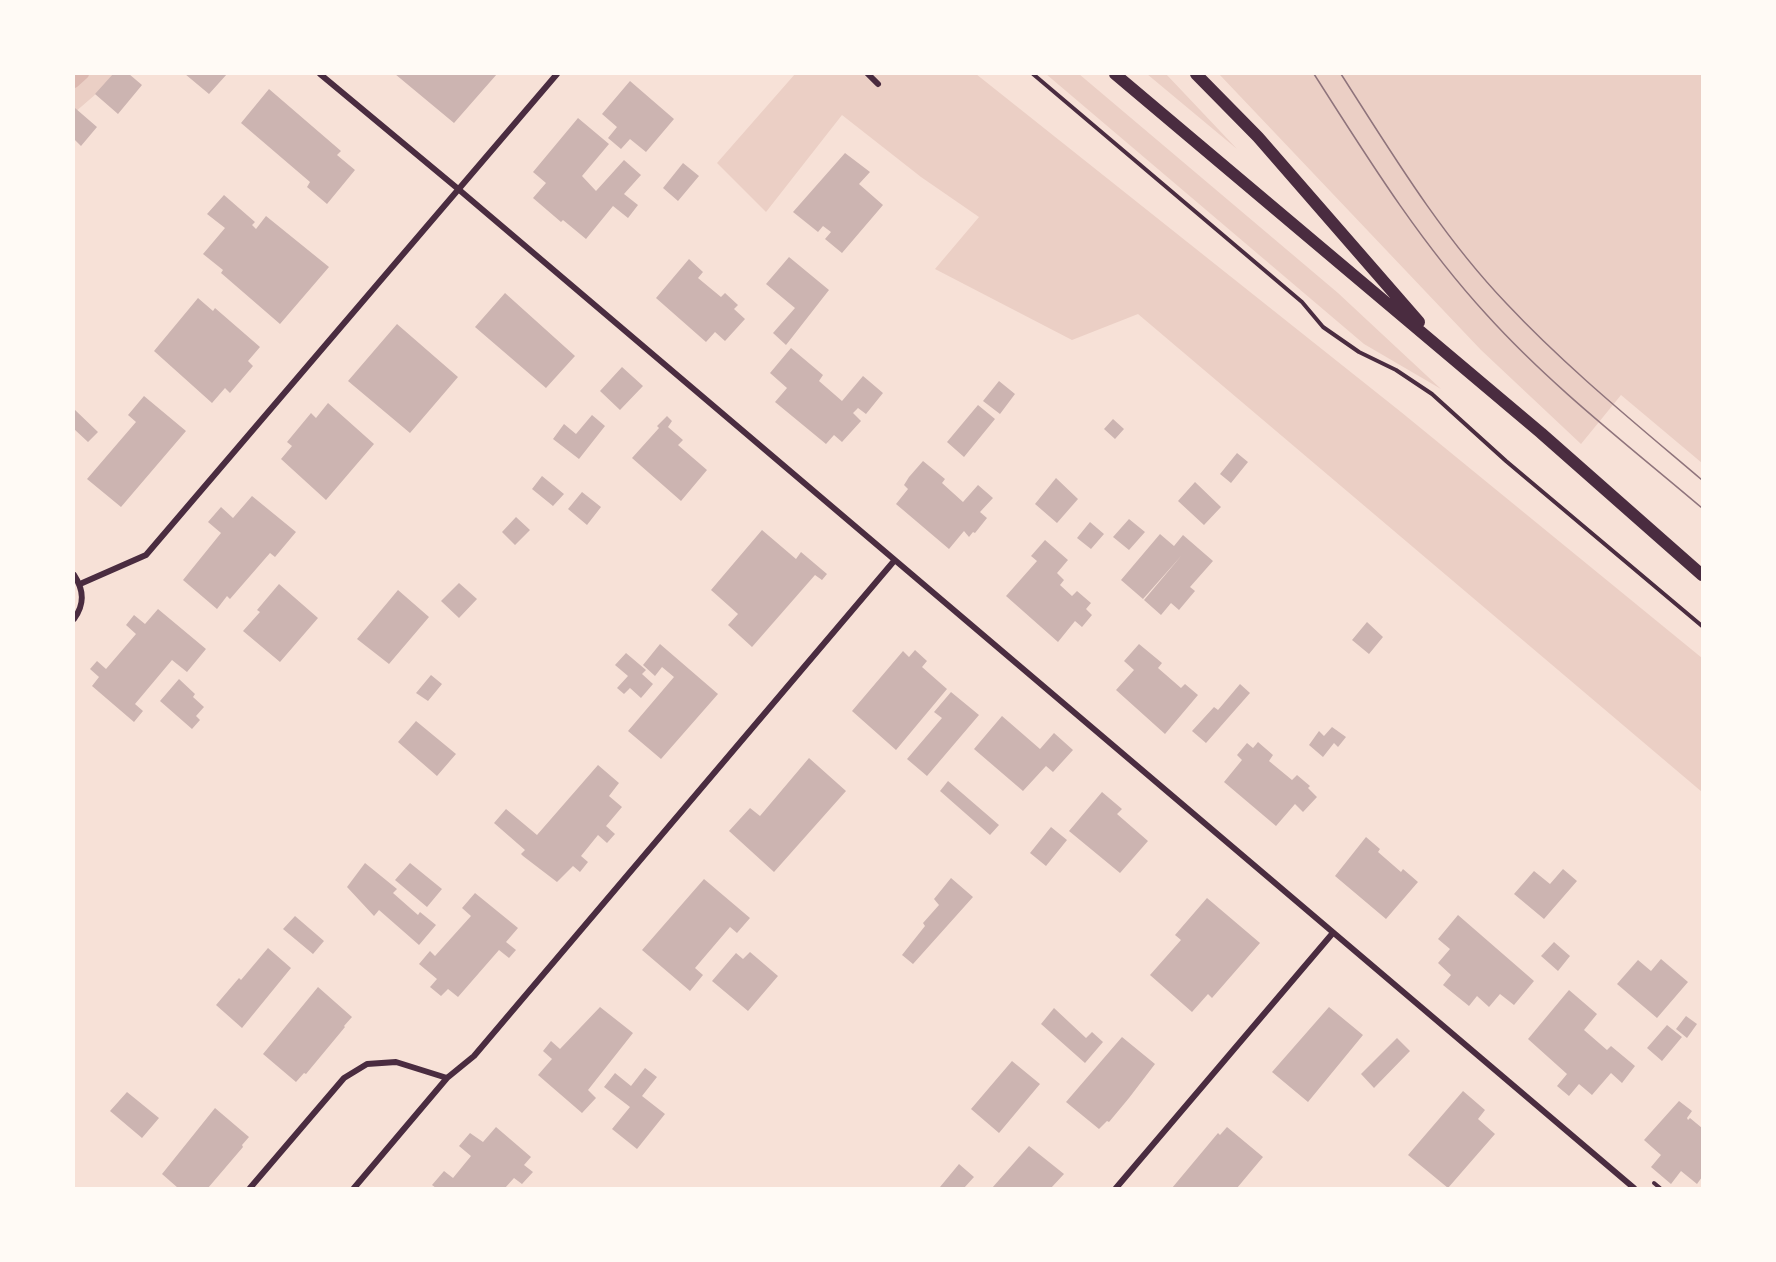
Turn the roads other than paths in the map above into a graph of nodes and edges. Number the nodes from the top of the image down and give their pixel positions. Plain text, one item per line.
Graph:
1 (320, 74) edge
2 (556, 74) edge
3 (868, 74) edge
4 (1115, 74) edge
5 (1196, 74) edge
6 (878, 84) dead end
7 (457, 188) junction
8 (1446, 352) junction
9 (894, 561) junction
10 (74, 575) edge
11 (1702, 575) edge
12 (80, 584) junction
13 (74, 619) edge
14 (1332, 934) junction
15 (447, 1078) junction
16 (250, 1188) edge
17 (354, 1188) edge
18 (1116, 1188) edge
19 (1634, 1188) edge

1 - 7 street
2 - 7 street
3 - 6 street
4 - 8 main road
5 - 8 main road
7 - 9 street
7 - 12 street
8 - 11 main road
9 - 14 street
9 - 15 street
10 - 12 street
12 - 13 street
14 - 18 street
14 - 19 street
15 - 16 street
15 - 17 street

